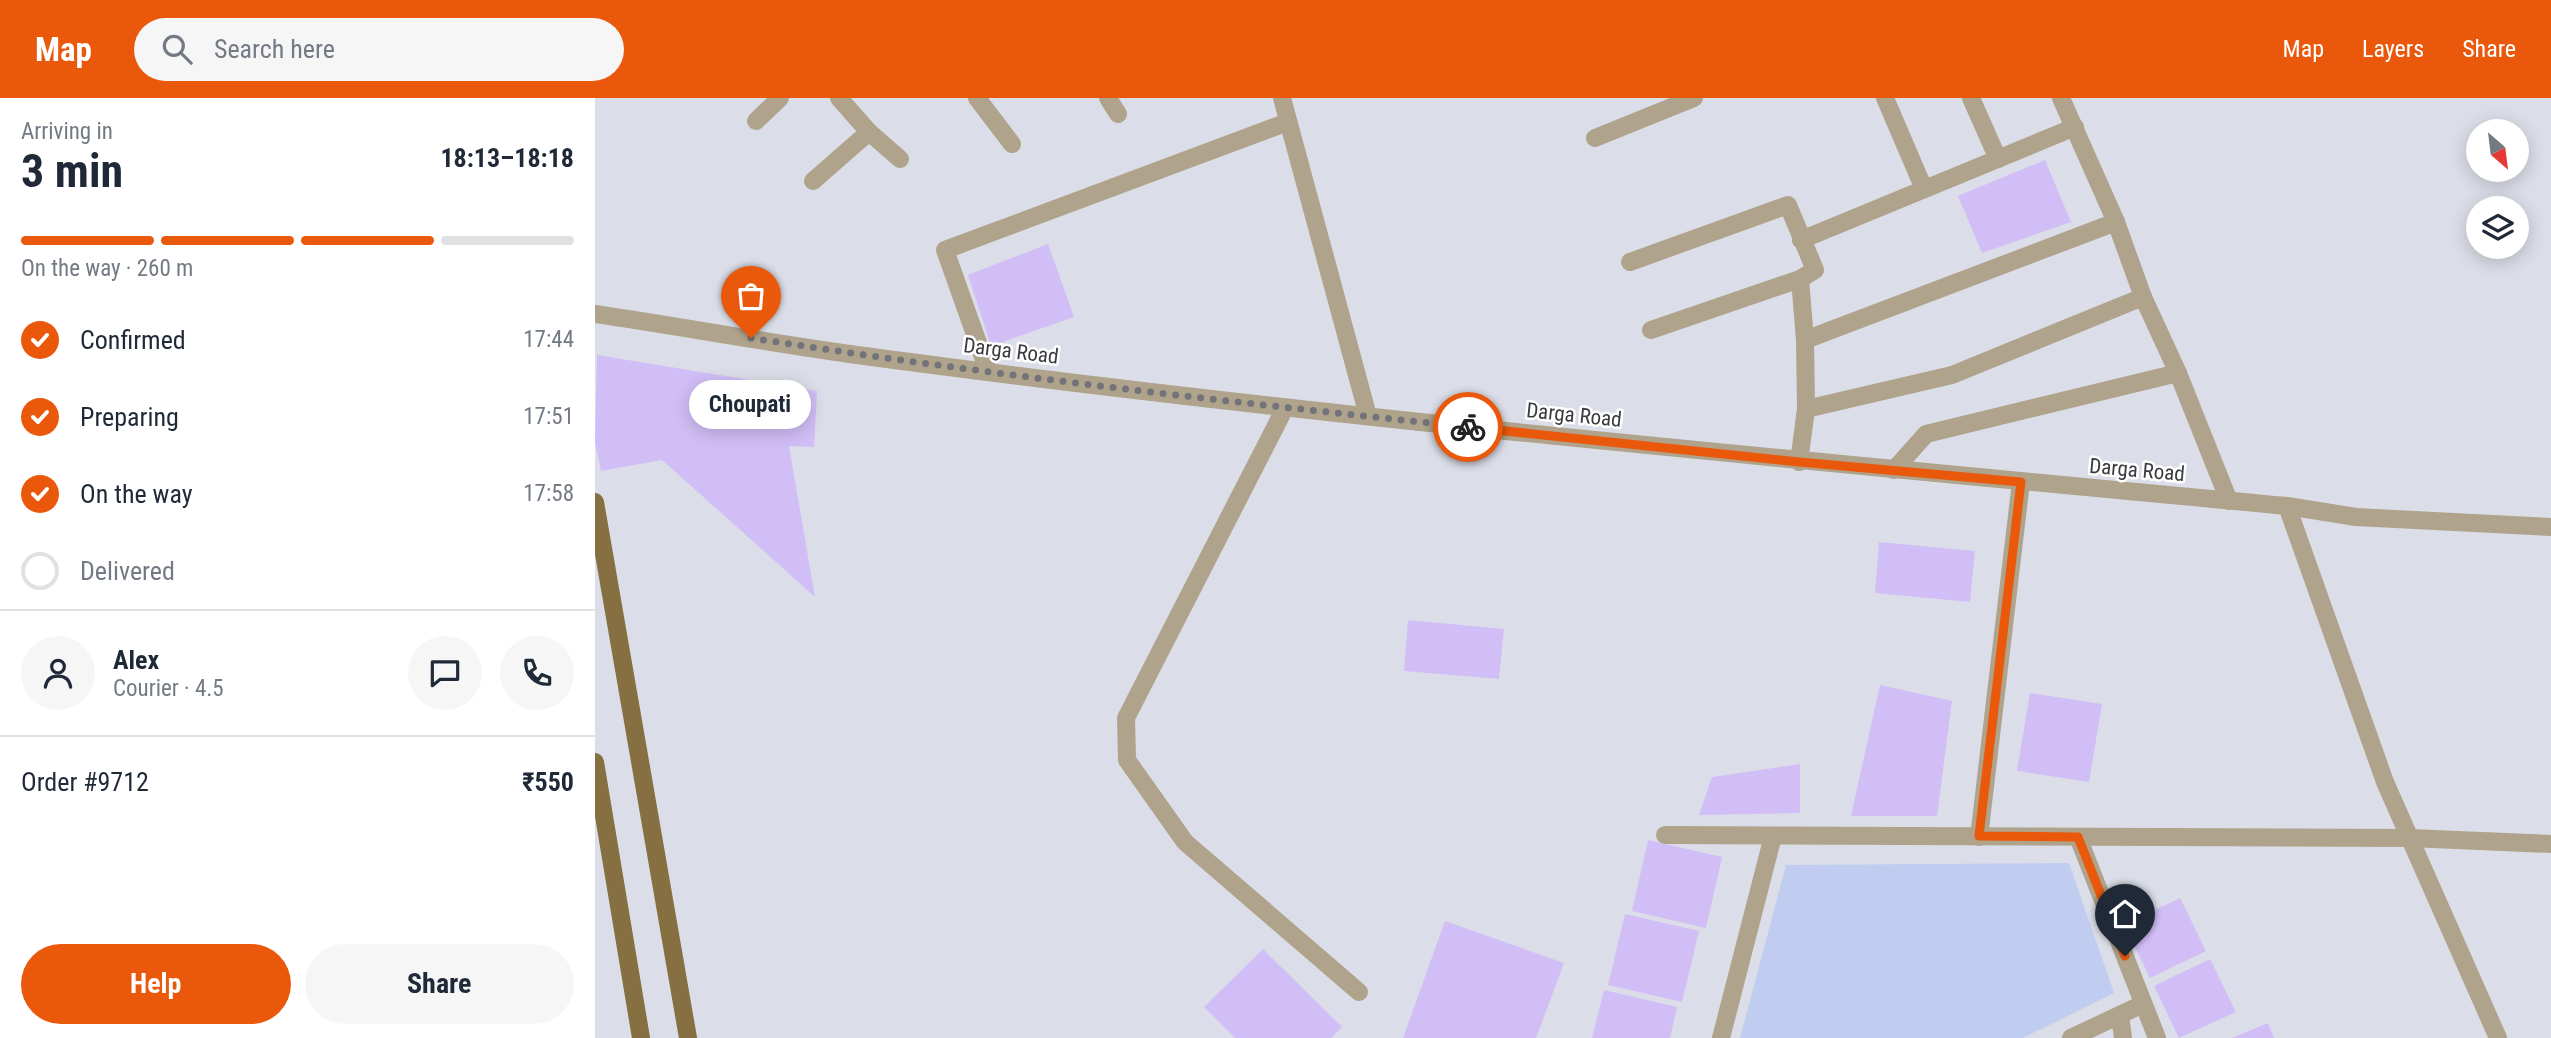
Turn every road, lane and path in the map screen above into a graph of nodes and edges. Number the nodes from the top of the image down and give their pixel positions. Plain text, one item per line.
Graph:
1 (780, 98) edge
2 (839, 98) edge
3 (977, 98) edge
4 (1108, 98) edge
5 (1282, 98) edge
6 (1694, 98) edge
7 (1885, 98) edge
8 (1971, 98) edge
9 (2061, 98) edge
10 (1118, 114) dead end
11 (756, 121) dead end
12 (1288, 122) junction
13 (2075, 127) junction
14 (869, 132) junction
15 (1595, 138) dead end
16 (1012, 144) dead end
17 (900, 159) dead end
18 (1998, 159) junction
19 (813, 181) dead end
20 (1924, 189) junction
21 (2116, 222) junction
22 (1801, 240) junction
23 (1630, 262) dead end
24 (1800, 279) junction
25 (2143, 297) junction
26 (595, 314) edge
27 (1651, 330) dead end
28 (1805, 340) junction
29 (988, 371) junction
30 (2178, 373) junction
31 (1285, 408) junction
32 (1806, 409) junction
33 (1368, 416) junction
34 (1799, 462) junction
35 (1893, 470) junction
36 (2021, 482) junction
37 (2229, 501) junction
38 (595, 502) edge
39 (2287, 506) junction
40 (2551, 527) edge
41 (595, 762) edge
42 (1665, 835) dead end
43 (1773, 836) junction
44 (1979, 836) junction
45 (2078, 837) junction
46 (2410, 838) junction
47 (2551, 844) edge
48 (1359, 992) dead end
49 (2143, 1004) junction
50 (2120, 1015) junction
51 (641, 1038) edge
52 (688, 1038) edge
53 (1721, 1038) edge
54 (2071, 1038) edge
55 (2123, 1038) edge
56 (2157, 1038) edge
57 (2498, 1038) edge

1 - 11 street
2 - 14 street
3 - 16 street
4 - 10 street
5 - 12 street
6 - 15 street
7 - 20 street
8 - 18 street
9 - 13 street
12 - 29 street
12 - 33 street
13 - 18 street
13 - 21 street
14 - 17 street
14 - 19 street
18 - 20 street
20 - 22 street
21 - 25 street
21 - 28 street
22 - 23 street
22 - 24 street
24 - 27 street
24 - 28 street
25 - 30 street
25 - 32 street
26 - 29 street, Darga Road
28 - 32 street
29 - 31 street, Darga Road
30 - 35 street
30 - 37 street
31 - 33 street, Darga Road
31 - 48 street
32 - 34 street
33 - 34 street, Darga Road
34 - 35 street, Darga Road
35 - 36 street, Darga Road
36 - 37 street, Darga Road
36 - 44 street
37 - 39 street, Darga Road
38 - 52 main road
39 - 40 street, Darga Road
39 - 46 street
41 - 51 main road
42 - 43 street
43 - 44 street
43 - 53 street
44 - 45 street
45 - 46 street
45 - 49 street
46 - 47 street
46 - 57 street
49 - 50 street
49 - 56 street
50 - 54 street
50 - 55 street

